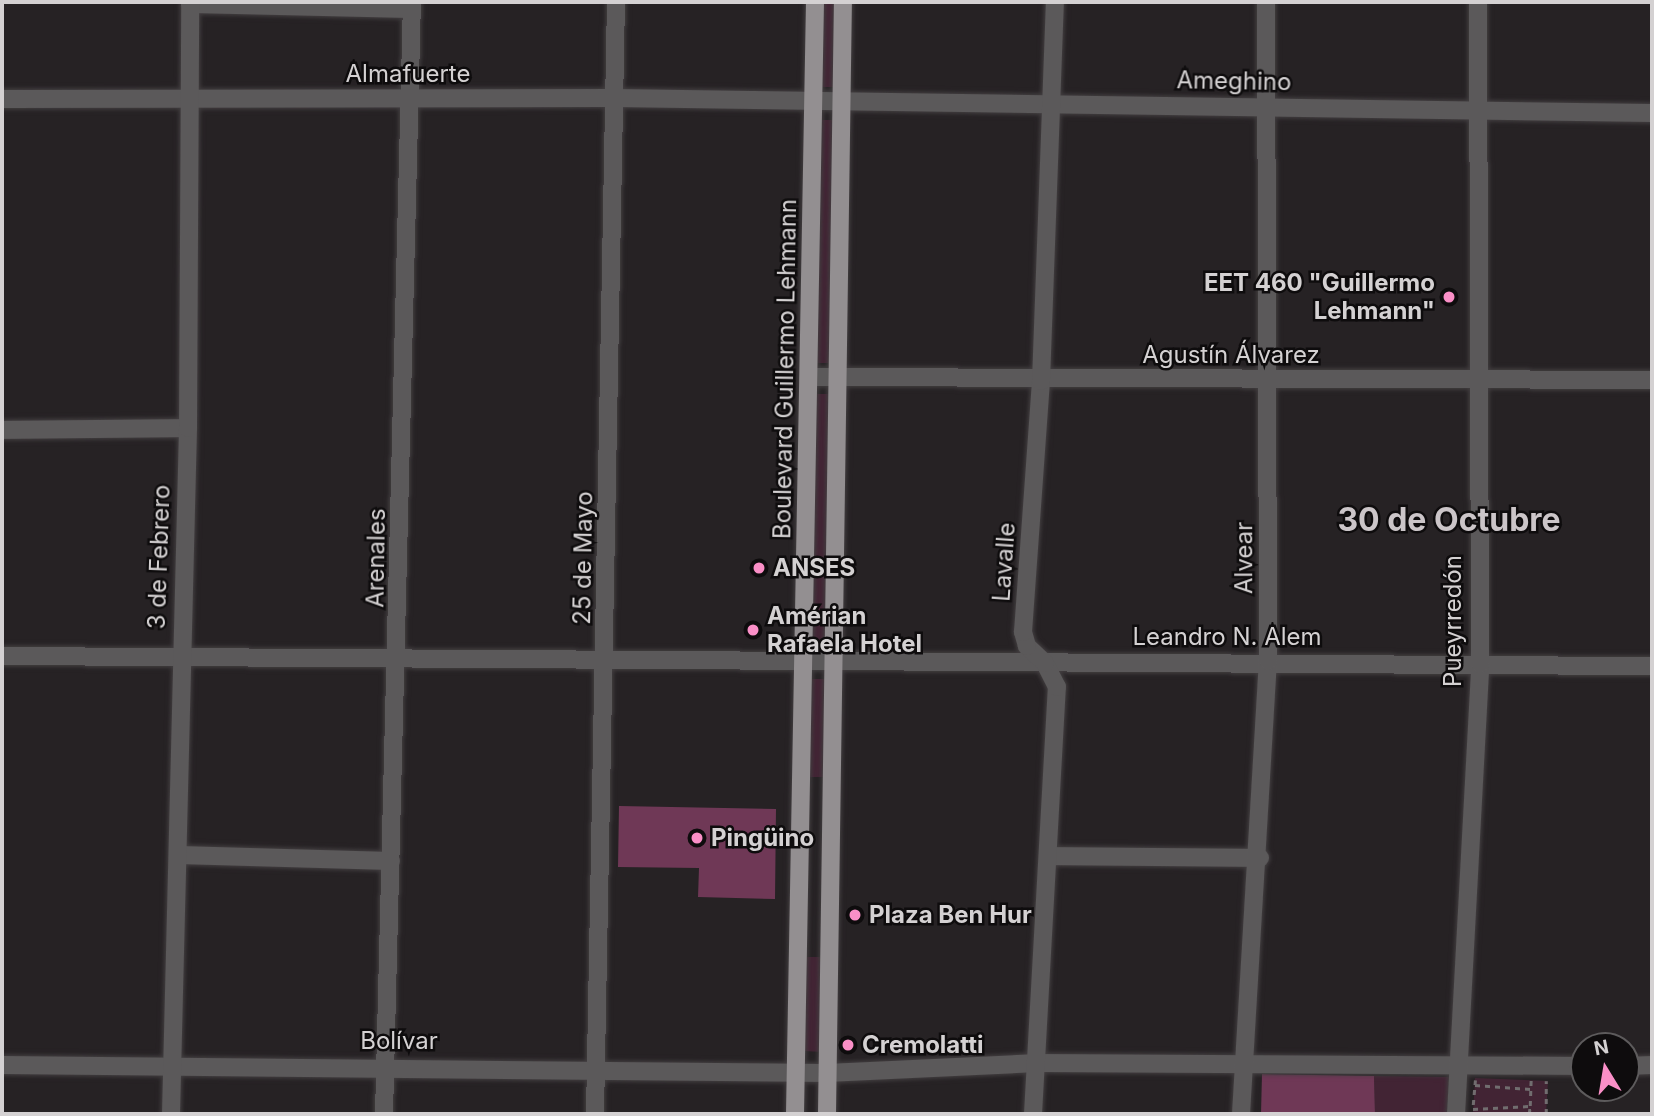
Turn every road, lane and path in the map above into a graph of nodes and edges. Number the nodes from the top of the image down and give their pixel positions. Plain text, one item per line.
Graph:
1 (616, 2) edge
2 (815, 2) edge
3 (843, 2) edge
4 (1055, 2) edge
5 (1266, 2) edge
6 (1478, 2) edge
7 (190, 3) edge
8 (412, 5) edge
9 (614, 98) junction
10 (2, 99) edge
11 (191, 99) junction
12 (410, 99) junction
13 (1052, 103) junction
14 (815, 104) junction
15 (843, 104) junction
16 (1266, 106) junction
17 (1475, 110) junction
18 (1652, 113) edge
19 (811, 377) junction
20 (1269, 379) junction
21 (1475, 379) junction
22 (840, 380) junction
23 (1652, 380) edge
24 (1041, 381) junction
25 (188, 428) junction
26 (2, 430) edge
27 (2, 656) edge
28 (179, 657) junction
29 (398, 658) junction
30 (606, 659) junction
31 (1268, 661) junction
32 (1045, 663) junction
33 (803, 664) junction
34 (1480, 664) junction
35 (834, 665) junction
36 (1652, 666) edge
37 (802, 787) junction
38 (832, 788) junction
39 (179, 855) junction
40 (1050, 856) junction
41 (1260, 858) junction
42 (391, 861) junction
43 (797, 943) junction
44 (830, 945) junction
45 (1037, 1063) junction
46 (2, 1065) edge
47 (173, 1065) junction
48 (386, 1065) junction
49 (1244, 1065) junction
50 (1570, 1066) edge
51 (596, 1067) junction
52 (1460, 1068) junction
53 (796, 1073) junction
54 (827, 1073) junction
55 (1503, 1079) dead end
56 (1517, 1079) dead end
57 (1531, 1080) junction
58 (1475, 1085) junction
59 (1531, 1089) junction
60 (1530, 1106) junction
61 (1465, 1112) edge
62 (171, 1114) edge
63 (384, 1114) edge
64 (595, 1114) edge
65 (795, 1114) edge
66 (827, 1114) edge
67 (1034, 1114) edge
68 (1241, 1114) edge
69 (1473, 1114) edge
70 (1529, 1114) edge
71 (1546, 1114) edge

1 - 9 street, 25 de Mayo
2 - 14 main road, Boulevard Guillermo Lehmann
3 - 15 main road
4 - 13 street, Lavalle
5 - 16 street, Alvear
6 - 17 street, Pueyrredón
7 - 8 street
7 - 11 street, 3 de Febrero
8 - 12 street, Arenales
9 - 12 street, Almafuerte
9 - 14 street, Almafuerte
9 - 30 street, 25 de Mayo
10 - 11 street, Almafuerte
11 - 12 street, Almafuerte
11 - 25 street, 3 de Febrero
12 - 29 street, Arenales
13 - 15 street, Ameghino
13 - 16 street, Ameghino
13 - 24 street, Lavalle
14 - 15 street, Ameghino
14 - 19 main road, Boulevard Guillermo Lehmann
15 - 22 main road
16 - 17 street, Ameghino
16 - 20 street, Alvear
17 - 18 street, Ameghino
17 - 21 street, Pueyrredón
19 - 22 street, Agustín Álvarez
19 - 33 main road, Boulevard Guillermo Lehmann
20 - 21 street, Agustín Álvarez
20 - 24 street, Agustín Álvarez
20 - 31 street, Alvear
21 - 23 street, Agustín Álvarez
21 - 34 street, Pueyrredón
22 - 24 street, Agustín Álvarez
22 - 35 main road
24 - 32 street, Lavalle
25 - 26 street
25 - 28 street, 3 de Febrero
27 - 28 street, Leandro N. Alem
28 - 29 street, Leandro N. Alem
28 - 39 street, 3 de Febrero
29 - 30 street, Leandro N. Alem
29 - 42 street, Arenales
30 - 33 street, Leandro N. Alem
30 - 51 street, 25 de Mayo
31 - 32 street, Leandro N. Alem
31 - 34 street, Leandro N. Alem
31 - 41 street, Alvear
32 - 35 street, Leandro N. Alem
32 - 40 street, Lavalle
33 - 35 street, Leandro N. Alem
33 - 37 main road, Boulevard Guillermo Lehmann
34 - 36 street, Leandro N. Alem
34 - 52 street, Pueyrredón
35 - 38 main road
37 - 38 main road
37 - 43 main road, Boulevard Guillermo Lehmann
38 - 44 main road
39 - 42 street
39 - 47 street, 3 de Febrero
40 - 41 street
40 - 45 street, Lavalle
41 - 49 street, Alvear
42 - 48 street, Arenales
43 - 44 main road
43 - 53 main road, Boulevard Guillermo Lehmann
44 - 54 main road
45 - 49 street, Bolívar
45 - 54 street, Bolívar
45 - 67 street, Lavalle
46 - 47 street, Bolívar
47 - 48 street, Bolívar
47 - 62 street, 3 de Febrero
48 - 51 street, Bolívar
48 - 63 street, Arenales
49 - 52 street, Bolívar
49 - 68 street, Alvear
50 - 52 street, Bolívar
51 - 53 street, Bolívar
51 - 64 street, 25 de Mayo
52 - 61 street, Pueyrredón
53 - 54 street, Bolívar
53 - 65 main road, Boulevard Guillermo Lehmann
54 - 66 main road
55 - 58 path
56 - 57 path
57 - 59 path
57 - 71 path
58 - 59 path
58 - 61 path
59 - 60 path
60 - 61 path
60 - 70 path
61 - 69 path

